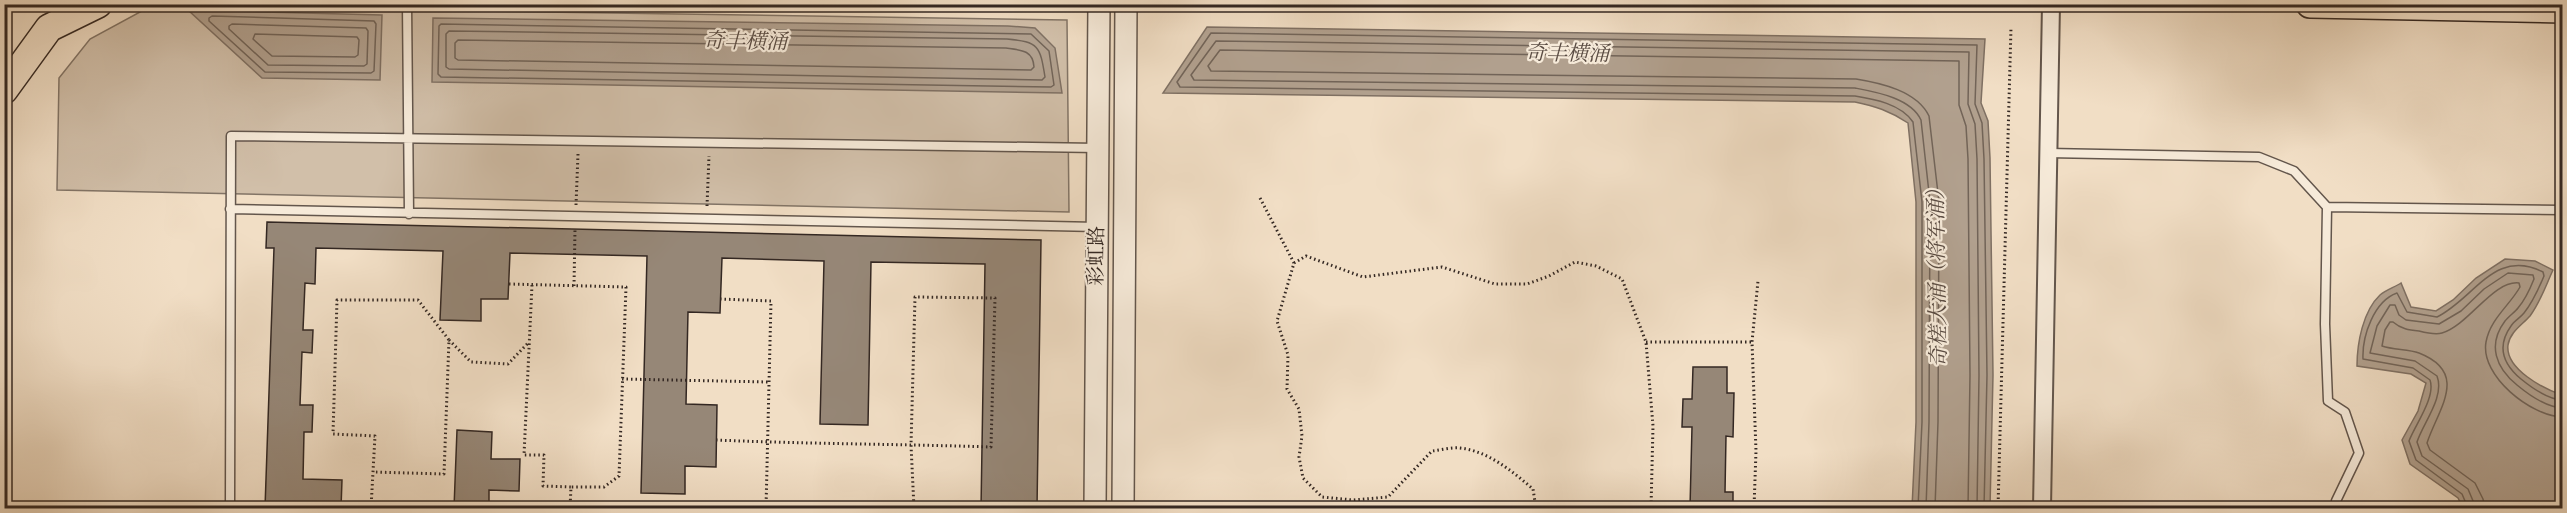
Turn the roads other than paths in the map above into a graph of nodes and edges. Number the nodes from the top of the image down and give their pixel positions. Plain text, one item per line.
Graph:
1 (98, 4) edge
2 (407, 4) edge
3 (2051, 4) edge
4 (2310, 4) edge
5 (2562, 9) edge
6 (1099, 12) edge
7 (1125, 12) edge
8 (4, 90) edge
9 (409, 138) junction
10 (1099, 148) junction
11 (2048, 153) junction
12 (2327, 207) junction
13 (230, 209) junction
14 (2562, 210) edge
15 (409, 214) junction
16 (1098, 228) junction
17 (230, 508) edge
18 (1095, 508) edge
19 (1123, 508) edge
20 (2042, 508) edge
21 (2337, 508) edge

1 - 8 highway
2 - 9 lane
3 - 11 street
4 - 5 highway
6 - 10 street, 彩虹路
7 - 19 street, 彩虹路
9 - 10 lane
9 - 13 lane
9 - 15 lane
10 - 16 street, 彩虹路
11 - 12 lane
11 - 20 street
12 - 14 lane
12 - 21 lane
13 - 15 lane
13 - 17 lane
15 - 16 lane
16 - 18 street, 彩虹路

